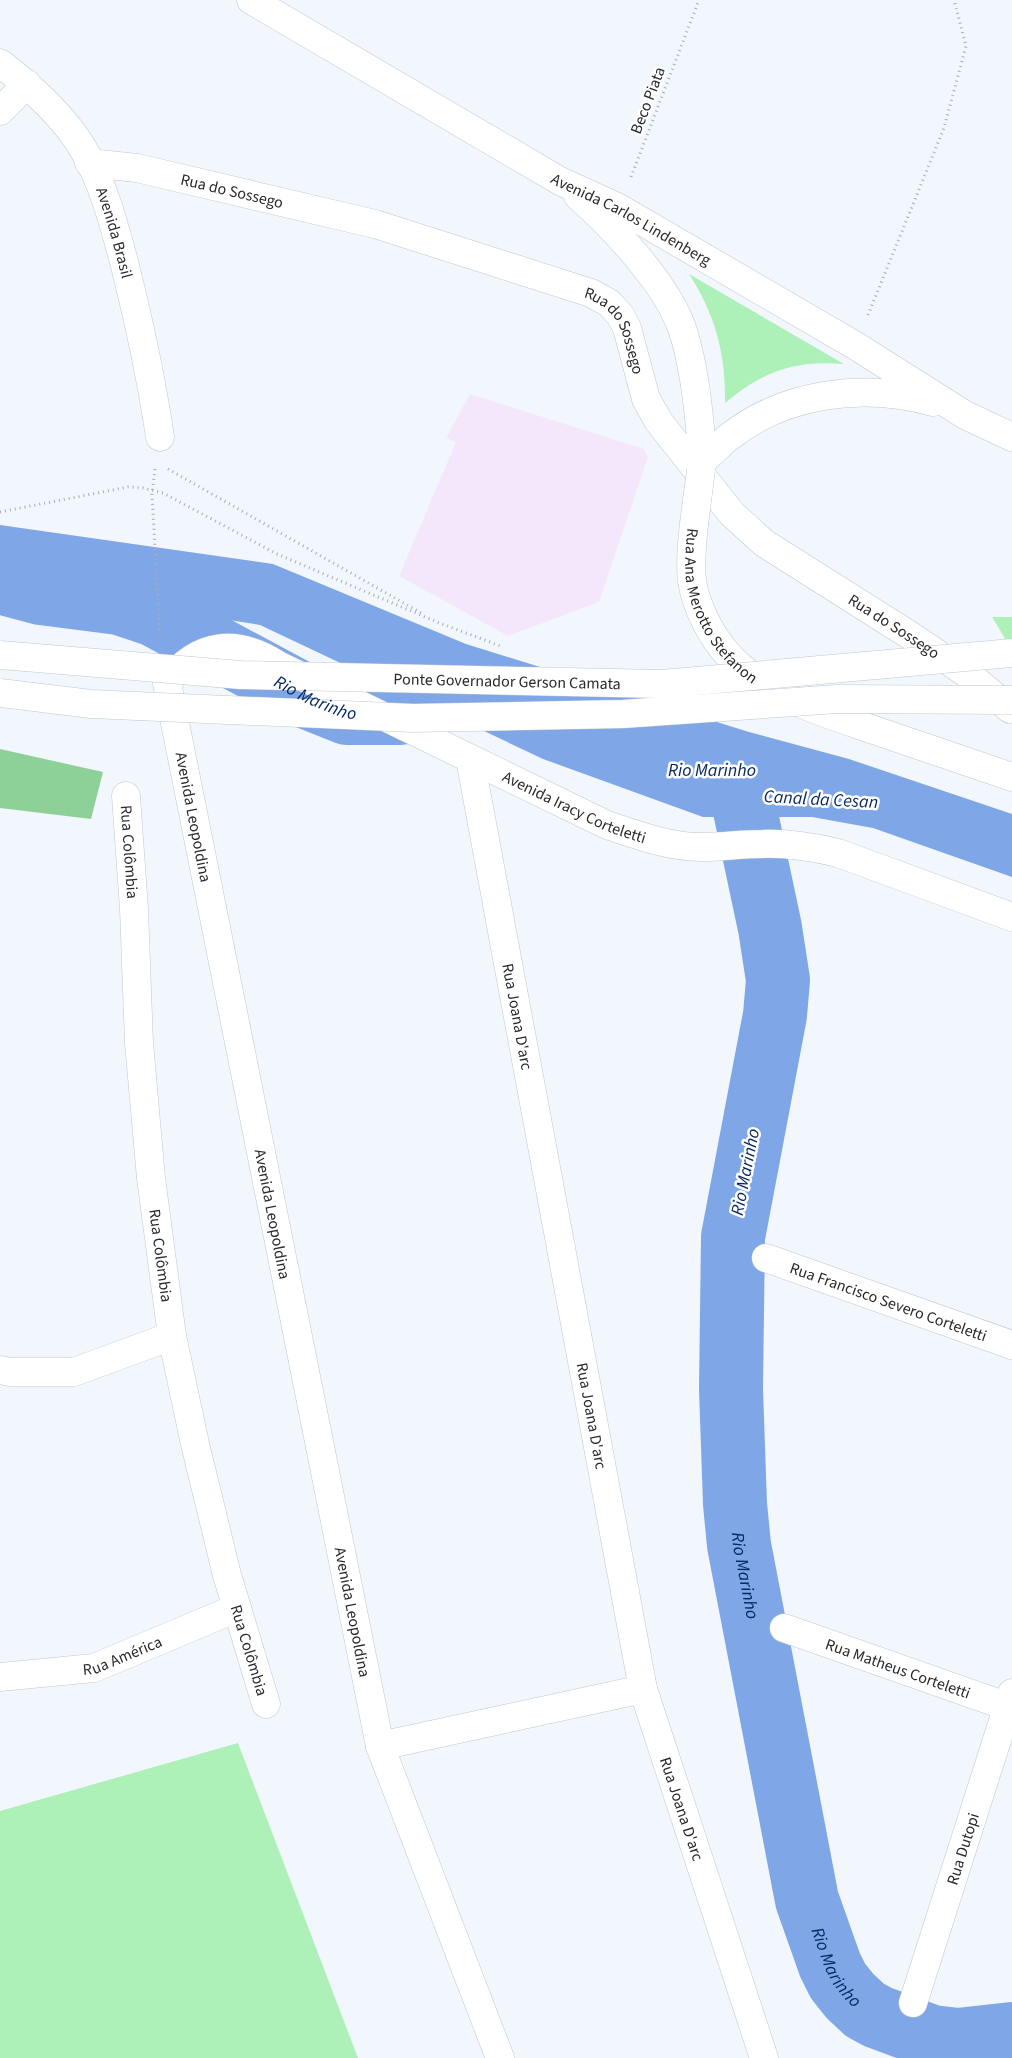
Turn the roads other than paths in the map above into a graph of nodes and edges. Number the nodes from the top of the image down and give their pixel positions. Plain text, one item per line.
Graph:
1 (251, 0) edge
2 (0, 63) edge
3 (26, 84) junction
4 (0, 111) edge
5 (89, 163) junction
6 (560, 182) junction
7 (965, 415) junction
8 (160, 436) dead end
9 (1012, 437) edge
10 (702, 465) junction
11 (1012, 653) edge
12 (0, 655) edge
13 (167, 683) joint
14 (0, 692) edge
15 (1012, 700) edge
16 (1012, 711) edge
17 (470, 759) junction
18 (1012, 777) edge
19 (126, 796) dead end
20 (1012, 917) edge
21 (766, 1258) dead end
22 (172, 1336) junction
23 (1012, 1345) edge
24 (0, 1370) edge
25 (237, 1608) junction
26 (784, 1628) dead end
27 (0, 1677) edge
28 (642, 1689) junction
29 (1010, 1703) edge
30 (266, 1704) dead end
31 (380, 1746) junction
32 (913, 2003) dead end
33 (500, 2058) edge
34 (764, 2058) edge

1 - 6 street, Avenida Carlos Lindenberg
2 - 3 street, Avenida Brasil
3 - 4 street
3 - 5 street, Avenida Brasil
5 - 8 street, Avenida Brasil
5 - 16 street, Rua do Sossego
6 - 7 street, Avenida Carlos Lindenberg
6 - 10 street, Rua Ana Merotto Stefanon
7 - 9 street, Avenida Carlos Lindenberg
7 - 10 street
10 - 18 street, Rua Ana Merotto Stefanon, bridge
11 - 12 street, Ponte Governador Gerson Camata, bridge
13 - 17 street, Avenida Iracy Corteletti
13 - 31 street, Avenida Leopoldina
14 - 15 street, Ponte Governador Gerson Camata, bridge
17 - 20 street, Avenida Iracy Corteletti
17 - 28 street, Rua Joana D'arc
19 - 22 street, Rua Colômbia
21 - 23 street, Rua Francisco Severo Corteletti
22 - 24 street
22 - 25 street, Rua Colômbia
25 - 27 street, Rua América
25 - 30 street, Rua Colômbia
26 - 29 street, Rua Matheus Corteletti
28 - 31 street
28 - 34 street, Rua Joana D'arc
29 - 32 street, Rua Dutopi
31 - 33 street, Avenida Leopoldina

